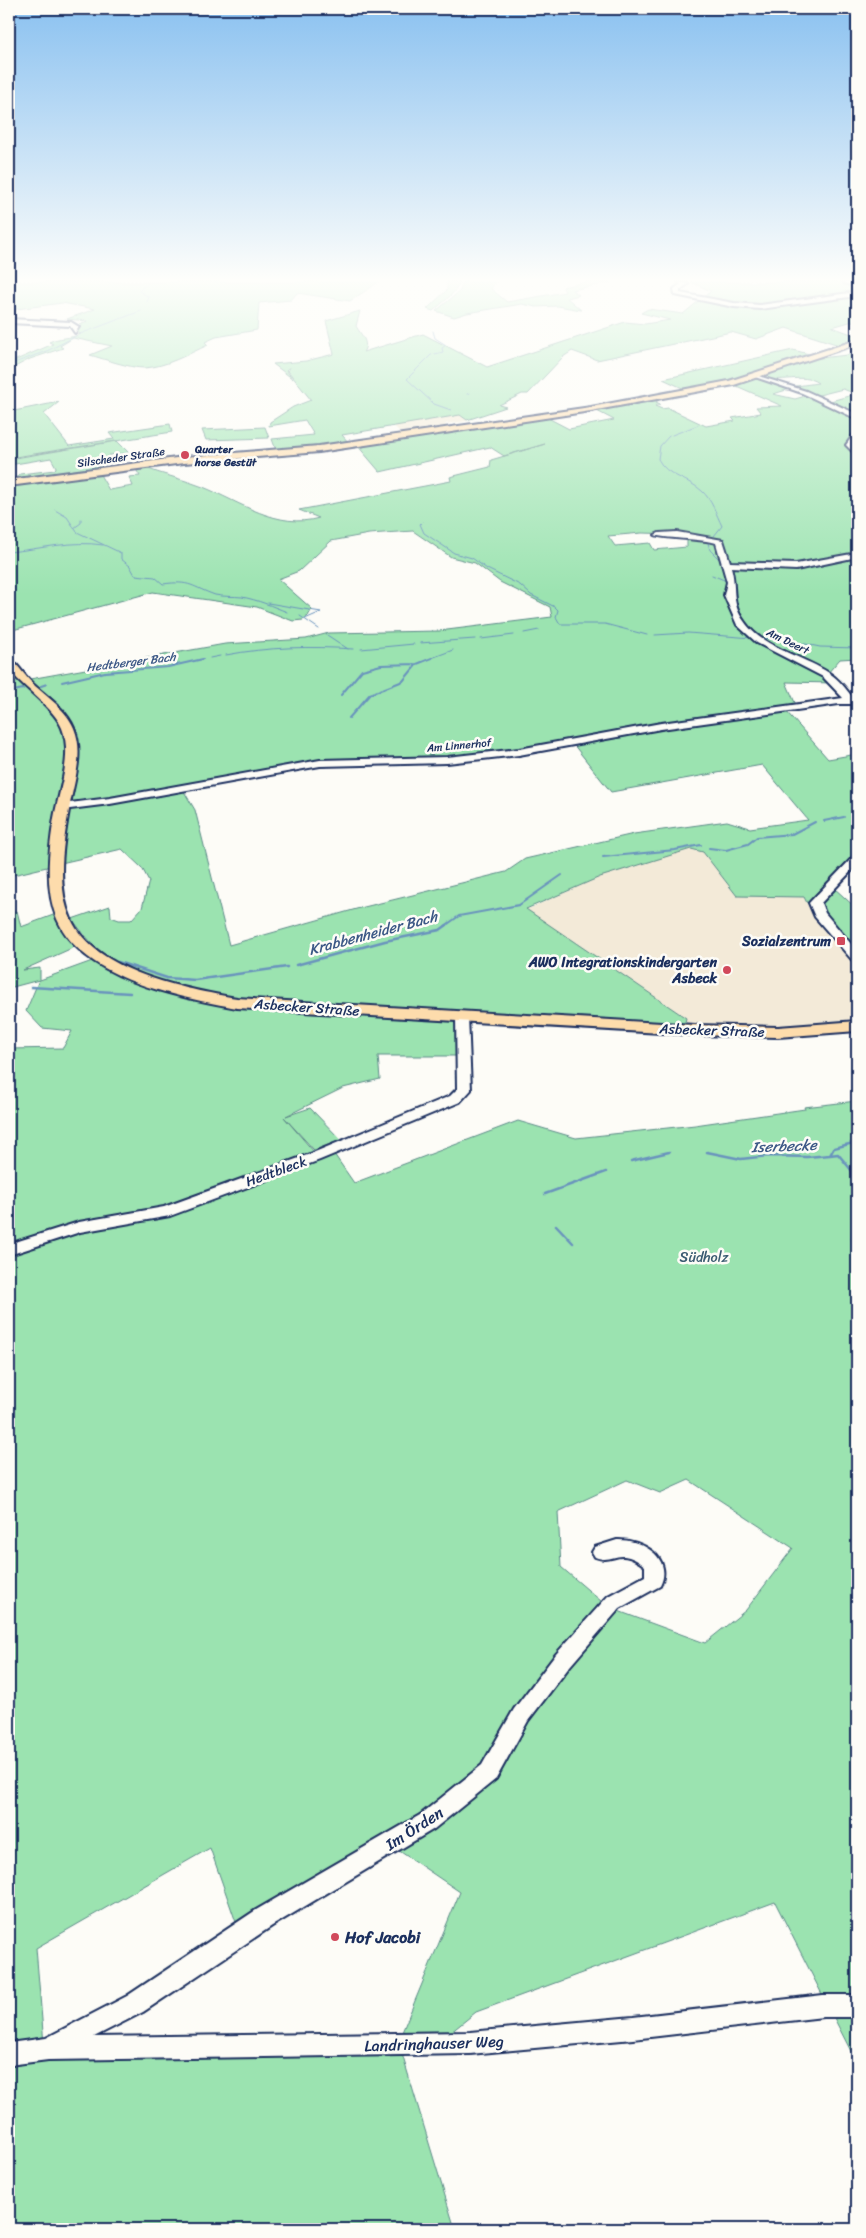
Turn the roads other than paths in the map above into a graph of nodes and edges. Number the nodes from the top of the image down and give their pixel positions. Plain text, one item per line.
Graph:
1 (716, 386) edge
2 (788, 386) edge
3 (857, 417) edge
4 (857, 436) edge
5 (857, 454) edge
6 (10, 482) edge
7 (659, 535) dead end
8 (857, 554) edge
9 (726, 564) junction
10 (9, 663) edge
11 (854, 701) edge
12 (62, 807) junction
13 (857, 859) edge
14 (857, 958) edge
15 (462, 1016) junction
16 (857, 1026) edge
17 (9, 1250) edge
18 (601, 1552) dead end
19 (857, 2006) edge
20 (48, 2050) junction
21 (9, 2054) edge

1 - 6 main road, Silscheder Straße
2 - 3 street
4 - 5 street
7 - 9 street, Am Deert
8 - 9 street
9 - 11 street, Am Deert
10 - 12 main road, Asbecker Straße
11 - 12 street, Am Linnerhof
12 - 15 main road, Asbecker Straße
13 - 14 street
15 - 16 main road, Asbecker Straße
15 - 17 street, Hedtbleck
18 - 20 street, Im Örden
19 - 20 street, Landringhauser Weg
20 - 21 street, Landringhauser Weg

